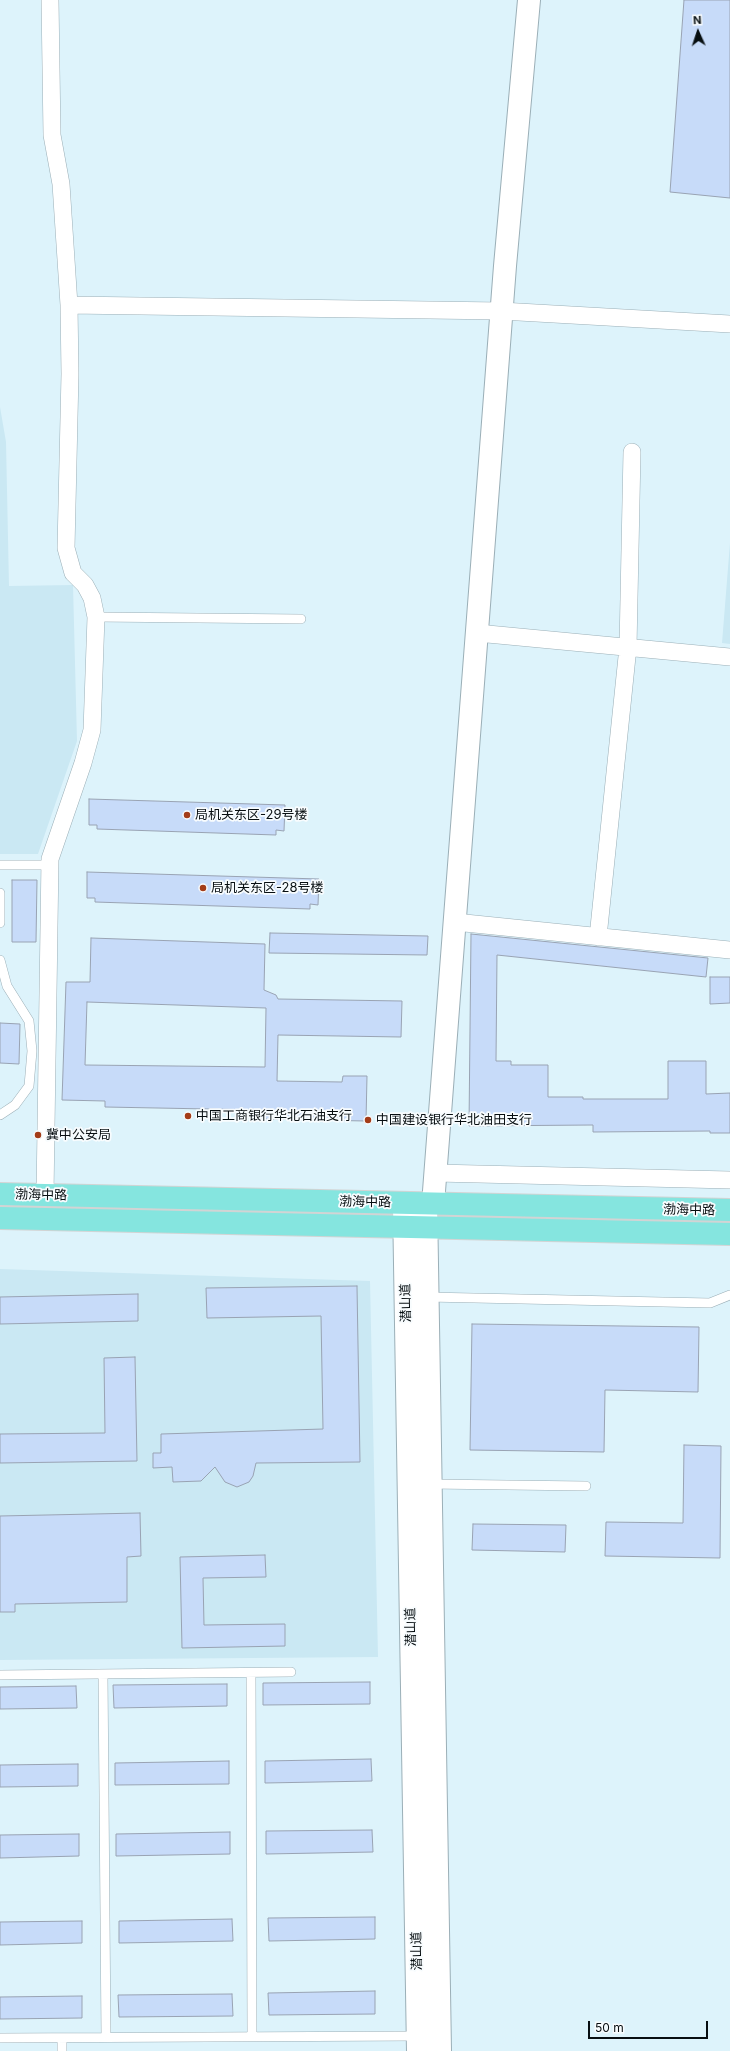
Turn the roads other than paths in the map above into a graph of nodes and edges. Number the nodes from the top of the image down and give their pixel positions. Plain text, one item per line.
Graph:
1 (50, 0) edge
2 (529, 0) edge
3 (69, 305) junction
4 (501, 311) junction
5 (730, 324) edge
6 (632, 452) dead end
7 (96, 617) junction
8 (301, 619) dead end
9 (477, 633) junction
10 (628, 647) junction
11 (730, 657) edge
12 (0, 865) edge
13 (50, 865) junction
14 (0, 893) edge
15 (455, 922) junction
16 (0, 923) edge
17 (598, 937) junction
18 (730, 950) edge
19 (0, 960) edge
20 (0, 1115) edge
21 (436, 1173) junction
22 (730, 1180) edge
23 (0, 1194) edge
24 (45, 1195) junction
25 (421, 1204) junction
26 (730, 1210) edge
27 (0, 1218) edge
28 (405, 1228) junction
29 (426, 1228) junction
30 (730, 1234) edge
31 (730, 1295) edge
32 (427, 1297) junction
33 (430, 1484) junction
34 (586, 1486) dead end
35 (292, 1672) dead end
36 (251, 1673) junction
37 (0, 1674) edge
38 (103, 1674) junction
39 (252, 2037) junction
40 (0, 2038) edge
41 (62, 2038) junction
42 (106, 2038) junction
43 (418, 2043) edge
44 (62, 2051) edge
45 (440, 2051) edge

1 - 3 street
2 - 4 main road
3 - 4 street
3 - 7 street
4 - 5 street
4 - 9 main road
6 - 10 street
7 - 8 lane
7 - 13 street
9 - 10 street
9 - 15 main road
10 - 11 street
10 - 17 street
12 - 13 lane
13 - 24 street
14 - 16 lane
15 - 17 street
15 - 21 main road
17 - 18 street
19 - 20 lane
21 - 22 street
21 - 25 main road
23 - 24 main road, 渤海中路
24 - 25 main road, 渤海中路
25 - 26 main road, 渤海中路
25 - 28 main road, 潜山道
25 - 29 main road, 潜山道
27 - 28 main road, 渤海中路
28 - 29 main road, 渤海中路
28 - 43 main road, 潜山道
29 - 30 main road, 渤海中路
29 - 32 main road, 潜山道
31 - 32 lane
32 - 33 main road, 潜山道
33 - 34 lane
33 - 45 main road, 潜山道
35 - 36 lane
36 - 38 lane
36 - 39 lane
37 - 38 lane
38 - 42 lane
39 - 42 lane
39 - 43 lane
40 - 41 lane
41 - 42 lane
41 - 44 lane

